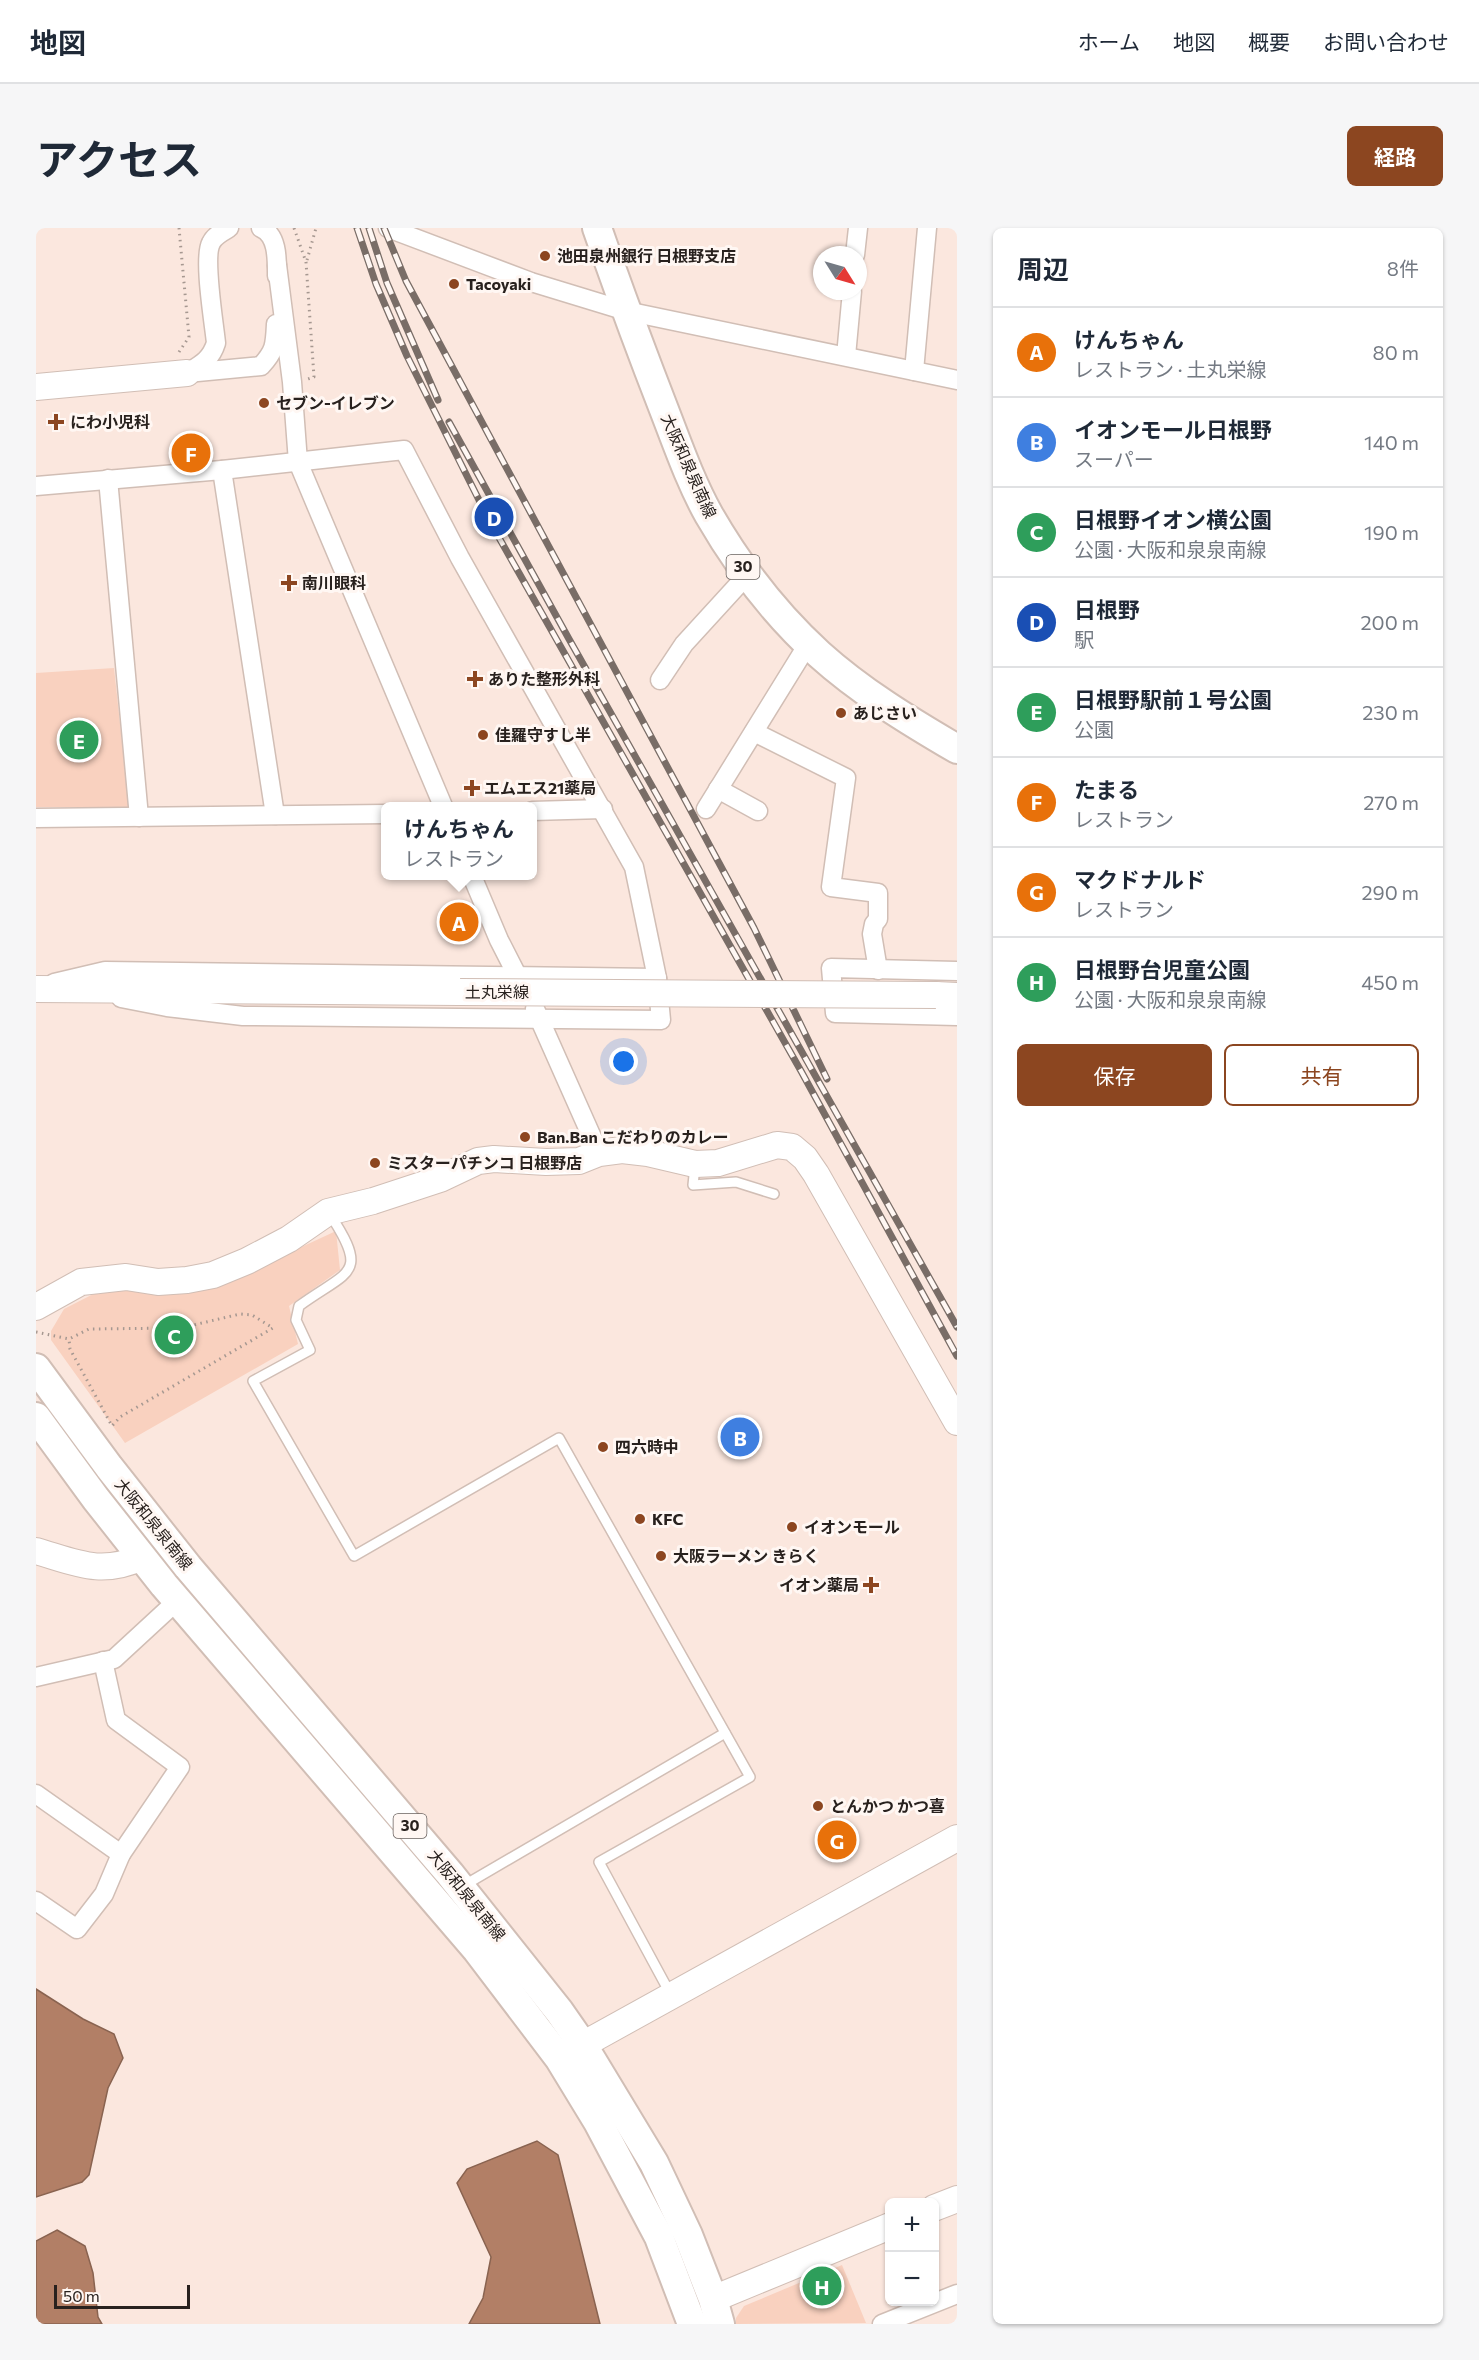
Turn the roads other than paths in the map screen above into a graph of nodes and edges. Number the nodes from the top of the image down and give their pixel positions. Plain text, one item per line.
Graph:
1 (229, 228) edge
2 (261, 228) edge
3 (388, 228) edge
4 (597, 228) edge
5 (858, 228) edge
6 (927, 228) edge
7 (856, 246) edge
8 (277, 266) junction
9 (851, 300) edge
10 (626, 311) junction
11 (216, 343) junction
12 (272, 355) junction
13 (846, 356) junction
14 (180, 367) junction
15 (914, 370) junction
16 (957, 380) edge
17 (36, 387) edge
18 (298, 462) junction
19 (222, 470) junction
20 (108, 479) junction
21 (36, 486) edge
22 (747, 574) junction
23 (808, 644) junction
24 (660, 680) dead end
25 (754, 732) junction
26 (957, 749) edge
27 (718, 789) junction
28 (441, 802) edge
29 (603, 809) junction
30 (706, 809) dead end
31 (537, 811) edge
32 (758, 811) dead end
33 (381, 814) edge
34 (275, 815) junction
35 (139, 817) junction
36 (36, 818) edge
37 (474, 880) edge
38 (878, 970) junction
39 (957, 971) edge
40 (518, 976) junction
41 (657, 978) junction
42 (36, 989) edge
43 (74, 990) junction
44 (946, 996) edge
45 (957, 1016) edge
46 (539, 1018) junction
47 (599, 1153) junction
48 (695, 1164) junction
49 (774, 1194) dead end
50 (328, 1212) junction
51 (36, 1306) edge
52 (36, 1368) edge
53 (36, 1417) edge
54 (957, 1422) edge
55 (36, 1551) edge
56 (142, 1557) junction
57 (178, 1600) junction
58 (103, 1661) junction
59 (36, 1677) edge
60 (725, 1733) junction
61 (36, 1794) edge
62 (957, 1838) edge
63 (121, 1854) junction
64 (461, 1887) junction
65 (36, 1901) edge
66 (671, 1995) junction
67 (571, 2051) junction
68 (957, 2199) edge
69 (939, 2206) edge
70 (885, 2228) edge
71 (944, 2293) edge
72 (716, 2312) edge
73 (692, 2324) edge
74 (882, 2324) edge

1 - 11 street
2 - 8 street
3 - 10 street
4 - 10 main road, 大阪和泉泉南線 / 30
5 - 7 street
6 - 15 street
8 - 12 street
8 - 18 street
9 - 13 street
10 - 13 street
10 - 22 main road, 大阪和泉泉南線 / 30
11 - 12 street
11 - 14 street
12 - 14 street
13 - 15 street
14 - 17 street
15 - 16 street
18 - 19 street
18 - 28 street
18 - 29 street
19 - 20 street
19 - 34 street
20 - 21 street
20 - 35 street
22 - 23 main road, 大阪和泉泉南線 / 30
22 - 24 street
23 - 25 street
23 - 26 main road, 大阪和泉泉南線 / 30
25 - 27 street
25 - 38 street
27 - 30 street
27 - 32 street
29 - 31 street
29 - 41 street
33 - 34 street
34 - 35 street
35 - 36 street
37 - 40 street
38 - 39 street
38 - 45 street
40 - 41 street
40 - 42 street
40 - 46 street
41 - 46 street
42 - 43 street, 土丸栄線
43 - 44 street, 土丸栄線, bridge
43 - 46 street
46 - 47 street
47 - 48 street
47 - 50 street
48 - 49 lane
48 - 54 street
50 - 51 street
50 - 60 lane
52 - 64 main road, 大阪和泉泉南線 / 30
53 - 56 main road, 大阪和泉泉南線 / 30
55 - 56 street
56 - 57 main road, 大阪和泉泉南線 / 30
57 - 58 street
57 - 67 main road, 大阪和泉泉南線 / 30
58 - 59 street
58 - 63 street
60 - 64 lane
60 - 66 lane
61 - 63 street
62 - 66 street
63 - 65 street
64 - 67 main road, 大阪和泉泉南線 / 30
66 - 67 street
67 - 72 main road, 大阪和泉泉南線 / 30
67 - 73 main road, 大阪和泉泉南線 / 30
68 - 69 street
70 - 72 street
71 - 74 street

